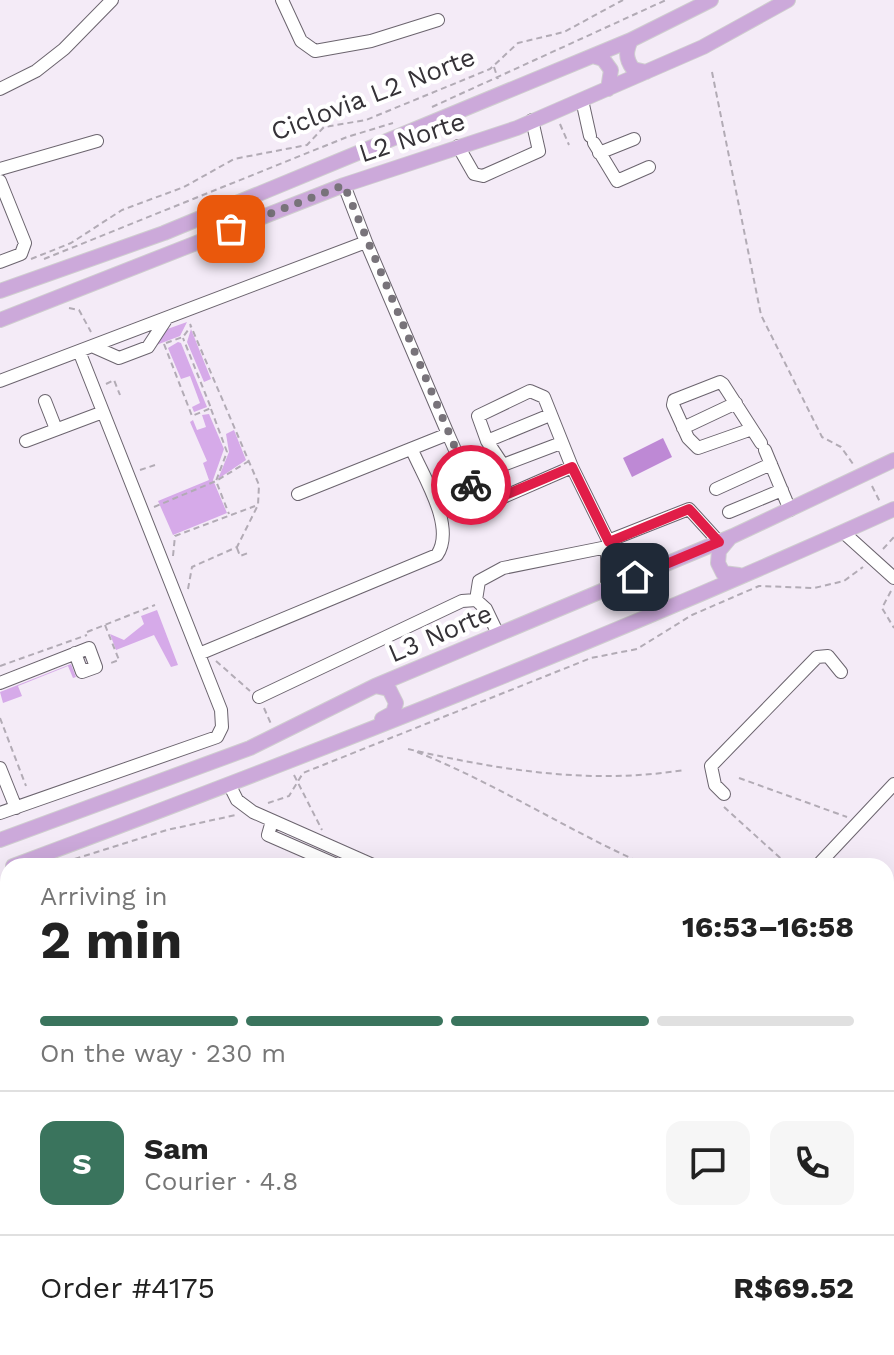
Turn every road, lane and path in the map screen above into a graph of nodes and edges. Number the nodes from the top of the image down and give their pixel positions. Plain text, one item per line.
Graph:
1 (282, 0) edge
2 (623, 0) edge
3 (666, 0) edge
4 (711, 0) edge
5 (788, 0) edge
6 (108, 1) edge
7 (438, 20) dead end
8 (631, 40) junction
9 (593, 56) junction
10 (493, 66) junction
11 (646, 72) junction
12 (712, 72) dead end
13 (500, 85) junction
14 (0, 89) edge
15 (608, 89) junction
16 (430, 93) junction
17 (582, 100) junction
18 (435, 106) junction
19 (422, 111) dead end
20 (554, 112) junction
21 (532, 120) junction
22 (397, 122) dead end
23 (634, 139) dead end
24 (97, 141) dead end
25 (594, 144) junction
26 (569, 145) dead end
27 (458, 146) junction
28 (649, 167) dead end
29 (0, 169) edge
30 (0, 181) edge
31 (344, 185) junction
32 (366, 242) junction
33 (26, 255) junction
34 (43, 257) junction
35 (0, 262) edge
36 (52, 275) junction
37 (0, 291) edge
38 (70, 309) dead end
39 (0, 320) edge
40 (166, 320) junction
41 (189, 320) dead end
42 (191, 326) junction
43 (91, 332) dead end
44 (164, 344) dead end
45 (85, 349) junction
46 (120, 378) dead end
47 (114, 380) junction
48 (0, 381) edge
49 (105, 384) dead end
50 (120, 395) dead end
51 (45, 401) dead end
52 (736, 403) junction
53 (211, 408) junction
54 (103, 412) junction
55 (550, 415) junction
56 (683, 428) junction
57 (56, 429) junction
58 (752, 429) junction
59 (448, 434) junction
60 (26, 441) dead end
61 (487, 441) junction
62 (561, 443) junction
63 (412, 450) junction
64 (894, 460) edge
65 (249, 461) junction
66 (771, 464) junction
67 (155, 465) dead end
68 (572, 467) junction
69 (139, 471) dead end
70 (866, 473) junction
71 (216, 481) junction
72 (716, 489) dead end
73 (782, 490) junction
74 (298, 494) dead end
75 (258, 505) junction
76 (894, 509) edge
77 (790, 510) junction
78 (729, 512) dead end
79 (229, 514) junction
80 (158, 519) dead end
81 (843, 532) junction
82 (894, 537) edge
83 (726, 539) junction
84 (168, 543) dead end
85 (608, 544) junction
86 (237, 547) junction
87 (248, 553) dead end
88 (875, 559) junction
89 (745, 575) junction
90 (893, 583) edge
91 (607, 589) junction
92 (187, 594) dead end
93 (476, 600) junction
94 (155, 605) dead end
95 (105, 625) junction
96 (894, 628) edge
97 (86, 632) dead end
98 (498, 634) junction
99 (75, 653) dead end
100 (203, 653) junction
101 (99, 667) dead end
102 (841, 672) dead end
103 (0, 683) edge
104 (375, 686) junction
105 (259, 697) junction
106 (0, 718) edge
107 (271, 724) dead end
108 (361, 732) junction
109 (287, 764) junction
110 (0, 768) edge
111 (684, 770) dead end
112 (739, 778) dead end
113 (298, 782) junction
114 (894, 784) edge
115 (26, 786) dead end
116 (230, 786) junction
117 (720, 798) joint
118 (16, 808) junction
119 (1, 811) edge
120 (253, 812) junction
121 (272, 821) junction
122 (859, 821) junction
123 (0, 840) edge
124 (331, 846) junction
125 (35, 858) edge
126 (76, 858) edge
127 (321, 858) edge
128 (357, 858) edge
129 (631, 858) edge
130 (781, 858) edge
131 (824, 858) edge

1 - 7 street
2 - 10 path, Ciclovia L2 Norte
3 - 13 path
4 - 8 main road, L2 Norte
5 - 11 main road, L2 Norte
6 - 14 street
8 - 9 main road, L2 Norte
8 - 11 main road
9 - 13 main road, L2 Norte
9 - 15 main road
10 - 13 path
10 - 16 path, Ciclovia L2 Norte
11 - 15 main road, L2 Norte
12 - 70 path
13 - 18 path
13 - 36 main road, L2 Norte
15 - 17 main road, L2 Norte
16 - 18 path
16 - 34 path, Ciclovia L2 Norte
17 - 20 main road, L2 Norte
17 - 25 street
18 - 19 path
20 - 21 main road, L2 Norte
20 - 26 path
21 - 27 main road, L2 Norte
21 - 27 street
22 - 34 path
23 - 25 street
24 - 29 street
25 - 28 street
27 - 31 main road, L2 Norte
30 - 33 street
31 - 32 street
31 - 39 main road, L2 Norte
32 - 40 street
32 - 59 street
33 - 34 path
33 - 34 path, Ciclovia L2 Norte
33 - 35 street
34 - 36 path
36 - 37 main road, L2 Norte
38 - 43 path
40 - 45 street
40 - 45 street
41 - 42 path
42 - 53 path
42 - 65 path
44 - 53 path
45 - 48 street
45 - 54 street
46 - 47 path
47 - 49 path
47 - 50 path
51 - 57 street
52 - 56 street
52 - 56 street
52 - 58 street
53 - 71 path
54 - 57 street
54 - 100 street
55 - 61 street
55 - 61 street
55 - 62 street
56 - 58 street
57 - 60 street
58 - 66 street
59 - 63 street
59 - 68 street
61 - 62 street
62 - 68 street
63 - 74 street
63 - 100 street
64 - 70 main road, L3 Norte
65 - 71 path
65 - 75 path
66 - 72 street
66 - 73 street
67 - 69 path
68 - 85 street
70 - 77 main road, L3 Norte
71 - 79 path
71 - 80 path
73 - 77 street
73 - 78 street
75 - 79 path
75 - 86 path
76 - 81 main road
77 - 83 main road, L3 Norte
79 - 84 path
81 - 88 street
81 - 89 main road
82 - 88 path
83 - 85 street
83 - 89 main road
83 - 91 main road, L3 Norte
85 - 91 street
85 - 93 street
86 - 87 path
86 - 92 path
88 - 90 street
88 - 113 path
89 - 108 main road
90 - 96 path
91 - 98 main road, L3 Norte
93 - 98 street
93 - 105 street
94 - 95 path
95 - 97 path
95 - 101 path
98 - 104 main road, L3 Norte
99 - 103 street
100 - 105 path
100 - 118 street
102 - 117 street
104 - 108 main road
104 - 123 main road, L3 Norte
105 - 107 path
106 - 115 path
108 - 109 main road
109 - 113 path
109 - 116 main road
110 - 118 street
111 - 129 path
112 - 122 path
113 - 120 path
113 - 124 path
114 - 122 street
116 - 120 street
116 - 125 main road
117 - 130 path
118 - 119 street
120 - 121 street
120 - 126 path
121 - 124 street
121 - 127 street
122 - 131 street
124 - 128 street

